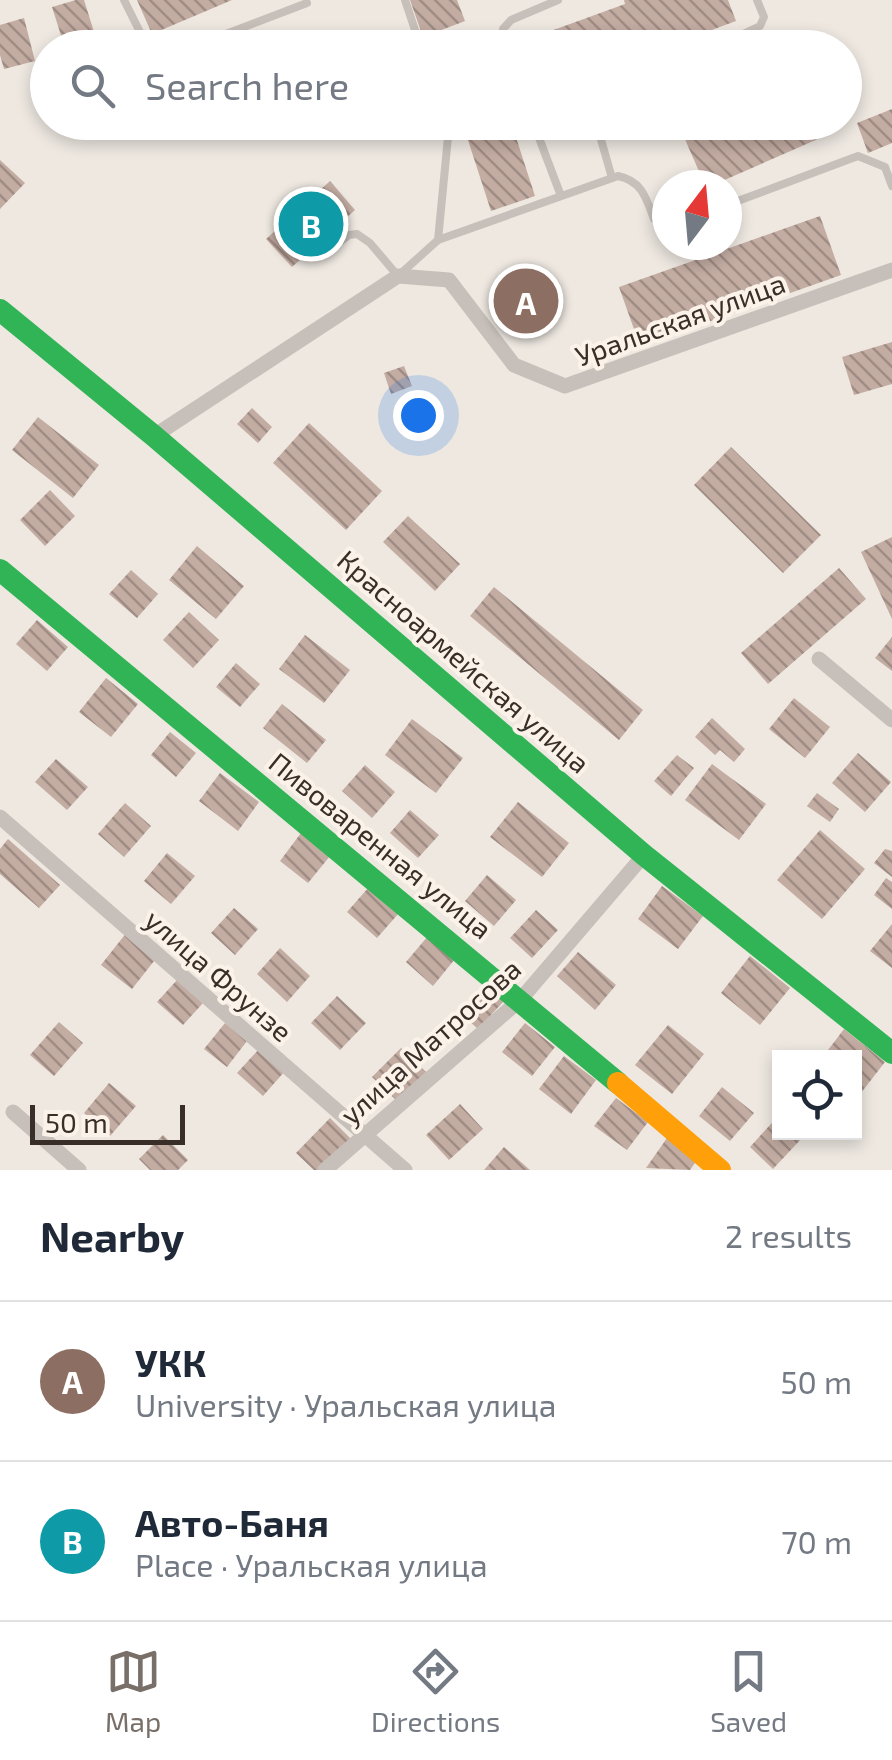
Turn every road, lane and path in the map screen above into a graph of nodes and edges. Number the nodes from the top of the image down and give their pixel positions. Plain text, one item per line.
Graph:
1 (124, 0) edge
2 (405, 0) edge
3 (558, 0) edge
4 (756, 0) edge
5 (307, 2) dead end
6 (139, 30) edge
7 (235, 30) edge
8 (415, 30) edge
9 (503, 30) edge
10 (752, 30) edge
11 (448, 140) edge
12 (540, 140) edge
13 (601, 140) edge
14 (612, 178) junction
15 (892, 186) edge
16 (561, 196) junction
17 (742, 199) edge
18 (652, 213) edge
19 (438, 240) junction
20 (333, 248) dead end
21 (892, 270) edge
22 (398, 276) junction
23 (0, 310) edge
24 (154, 436) junction
25 (0, 570) edge
26 (818, 659) dead end
27 (892, 720) edge
28 (0, 817) edge
29 (644, 855) junction
30 (521, 999) junction
31 (892, 1054) edge
32 (13, 1112) dead end
33 (364, 1134) junction
34 (80, 1170) edge
35 (325, 1170) edge
36 (405, 1170) edge
37 (720, 1170) edge

1 - 6 lane
2 - 8 lane
3 - 9 lane
4 - 10 lane
5 - 7 lane
11 - 19 lane
12 - 16 lane
13 - 14 lane
14 - 16 lane
14 - 18 lane
15 - 17 lane
16 - 19 lane
19 - 22 lane
20 - 22 lane
21 - 22 street, Уральская улица
22 - 24 street
23 - 24 main road, Красноармейская улица
24 - 29 main road, Красноармейская улица
25 - 30 main road, Пивоваренная улица
26 - 27 street
28 - 33 street, улица Фрунзе
29 - 30 street, улица Матросова
29 - 31 main road, Красноармейская улица
30 - 33 street, улица Матросова
30 - 37 main road, Пивоваренная улица
32 - 34 street
33 - 35 street, улица Матросова
33 - 36 street, улица Фрунзе

